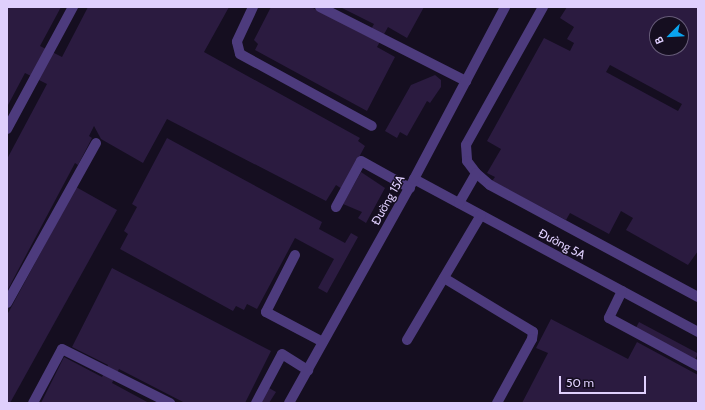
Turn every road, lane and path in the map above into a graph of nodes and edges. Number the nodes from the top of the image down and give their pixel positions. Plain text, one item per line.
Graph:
1 (73, 7) edge
2 (254, 7) edge
3 (320, 7) edge
4 (505, 7) edge
5 (543, 7) edge
6 (466, 80) junction
7 (372, 126) dead end
8 (7, 129) edge
9 (96, 143) dead end
10 (476, 174) junction
11 (412, 183) junction
12 (459, 203) junction
13 (336, 207) dead end
14 (481, 215) junction
15 (295, 255) dead end
16 (444, 278) junction
17 (622, 291) junction
18 (698, 296) edge
19 (7, 303) edge
20 (698, 332) edge
21 (407, 340) dead end
22 (323, 342) junction
23 (698, 366) edge
24 (308, 370) junction
25 (293, 402) edge
26 (33, 403) edge
27 (170, 403) edge
28 (256, 403) edge
29 (497, 403) edge

1 - 8 street
2 - 7 street
3 - 6 street
4 - 6 street, Đường 15A
5 - 10 street
6 - 11 street, Đường 15A
9 - 19 street
10 - 12 street
10 - 18 street
11 - 12 street, Đường 5A
11 - 13 street, Đường 5A
11 - 22 street, Đường 15A
12 - 14 street, Đường 5A
14 - 16 street
14 - 17 street, Đường 5A
15 - 22 street
16 - 21 street
16 - 29 street
17 - 20 street, Đường 5A
17 - 23 street
22 - 24 street, Đường 15A
24 - 25 street, Đường 15A
24 - 28 street
26 - 27 street

